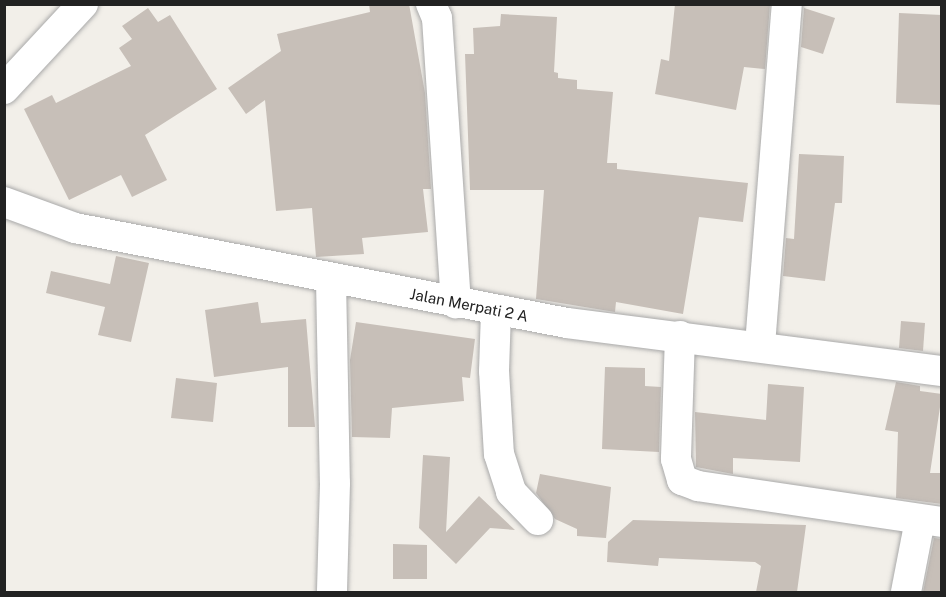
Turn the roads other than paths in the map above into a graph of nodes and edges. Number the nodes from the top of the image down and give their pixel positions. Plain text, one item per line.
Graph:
1 (83, 4) edge
2 (431, 4) edge
3 (787, 4) edge
4 (4, 89) edge
5 (4, 202) edge
6 (331, 280) junction
7 (456, 303) junction
8 (496, 311) junction
9 (680, 336) junction
10 (760, 345) junction
11 (942, 371) edge
12 (538, 520) dead end
13 (931, 521) edge
14 (332, 592) edge
15 (906, 592) edge

1 - 4 street
2 - 7 street
3 - 10 street
5 - 6 street, Jalan Merpati 2 A
6 - 7 street, Jalan Merpati 2 A
6 - 14 street
7 - 8 street, Jalan Merpati 2 A
8 - 9 street, Jalan Merpati 2 A
8 - 12 street
9 - 10 street, Jalan Merpati 2 A
9 - 13 street
10 - 11 street, Jalan Merpati 2 A
13 - 15 street

